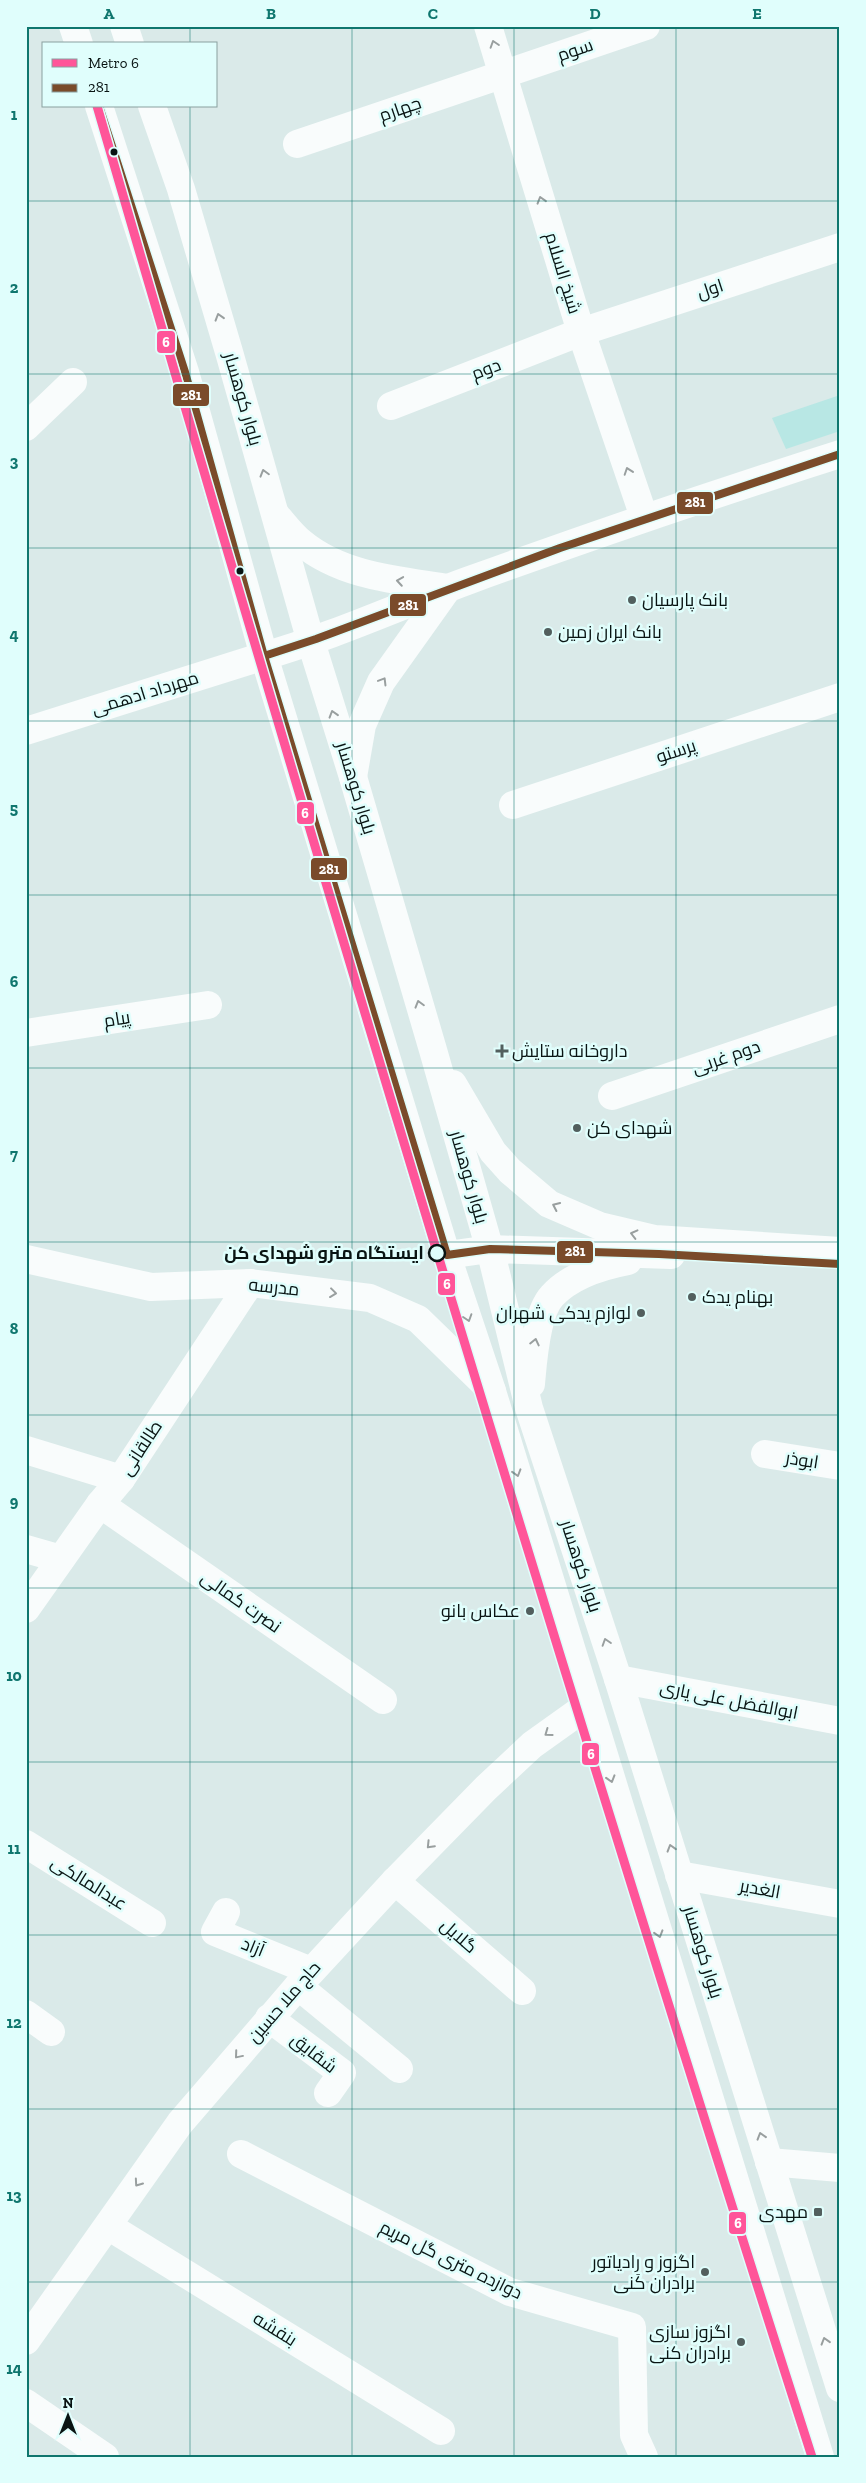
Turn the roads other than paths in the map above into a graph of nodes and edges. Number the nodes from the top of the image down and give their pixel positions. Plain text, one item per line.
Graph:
1 (73, 26) edge
2 (124, 26) edge
3 (488, 26) edge
4 (646, 26) edge
5 (77, 42) edge
6 (129, 42) edge
7 (503, 75) junction
8 (100, 108) edge
9 (153, 108) edge
10 (297, 144) dead end
11 (840, 247) edge
12 (581, 332) junction
13 (73, 382) dead end
14 (391, 406) dead end
15 (26, 427) edge
16 (840, 454) edge
17 (276, 515) junction
18 (644, 517) junction
19 (448, 588) junction
20 (311, 642) junction
21 (264, 656) junction
22 (840, 697) edge
23 (26, 731) edge
24 (353, 777) junction
25 (513, 805) dead end
26 (208, 1005) dead end
27 (840, 1019) edge
28 (26, 1033) edge
29 (433, 1050) junction
30 (612, 1096) dead end
31 (490, 1249) junction
32 (840, 1251) edge
33 (659, 1254) junction
34 (447, 1255) junction
35 (26, 1258) edge
36 (840, 1264) edge
37 (250, 1282) junction
38 (492, 1391) junction
39 (529, 1408) junction
40 (26, 1450) edge
41 (765, 1454) dead end
42 (840, 1466) edge
43 (121, 1479) junction
44 (100, 1504) junction
45 (26, 1549) edge
46 (61, 1559) junction
47 (26, 1609) edge
48 (618, 1679) junction
49 (383, 1700) dead end
50 (588, 1705) junction
51 (840, 1720) edge
52 (26, 1844) edge
53 (679, 1875) junction
54 (395, 1880) junction
55 (840, 1904) edge
56 (226, 1912) dead end
57 (152, 1923) dead end
58 (304, 1978) junction
59 (522, 1991) dead end
60 (26, 2014) edge
61 (269, 2018) junction
62 (52, 2032) dead end
63 (398, 2068) dead end
64 (328, 2093) dead end
65 (241, 2154) dead end
66 (769, 2162) junction
67 (840, 2168) edge
68 (108, 2226) junction
69 (26, 2341) edge
70 (840, 2388) edge
71 (26, 2403) edge
72 (441, 2431) dead end
73 (104, 2457) edge
74 (644, 2457) edge
75 (820, 2457) edge

1 - 5 street
2 - 6 street
7 -> 3 street, شیخ السلام
4 - 7 street, سوم
7 - 10 street, چهارم
12 -> 7 street, شیخ السلام
8 - 21 street, بلوار کوهسار
17 -> 9 street, بلوار کوهسار
11 - 12 street, اول
12 - 14 street, دوم
18 -> 12 street, شیخ السلام
13 - 15 street
16 - 18 street, مهرداد ادهمى
19 -> 17 street
17 - 20 street, بلوار کوهسار
18 - 19 street, مهرداد ادهمى
19 - 20 street, مهرداد ادهمى
24 -> 19 street
20 - 21 street, مهرداد ادهمى
24 -> 20 street, بلوار کوهسار
21 - 23 street, مهرداد ادهمى
21 - 34 street, بلوار کوهسار
22 - 25 street, پرستو
29 -> 24 street, بلوار کوهسار
26 - 28 street, پیام
27 - 30 street, دوم غربی
29 - 31 street, بلوار کوهسار
32 -> 29 street
31 - 33 street
31 - 34 street
31 - 39 street, بلوار کوهسار
33 - 36 street
39 -> 33 street
34 -> 38 street, بلوار کوهسار
35 - 37 street, مدرسه
37 -> 38 street, مدرسه
37 - 43 street, طالقانی
38 -> 50 street, بلوار کوهسار
48 -> 39 street, بلوار کوهسار
40 - 43 street
41 - 42 street, ابوذر
43 - 44 street, طالقانی
44 - 46 street, طالقانی
44 - 49 street, نصرت کمالی
45 - 46 street
46 - 47 street, طالقانی
48 - 51 street, ابوالفضل علی یاری
53 -> 48 street, بلوار کوهسار
50 -> 54 street, حاج ملا حسین
50 -> 75 street, بلوار کوهسار
52 - 57 street, عبدالمالکی
53 - 55 street, الغدیر
66 -> 53 street, بلوار کوهسار
54 - 58 street, حاج ملا حسین
54 - 59 street, گلایل
56 - 58 street, آزاد
58 - 61 street, حاج ملا حسین
58 - 63 street
60 - 62 street
61 - 64 street, شقایق
61 -> 68 street, حاج ملا حسین
65 - 74 street, دوازده متری گل مریم
66 - 67 street
70 -> 66 street, بلوار کوهسار
68 - 69 street, حاج ملا حسین
68 - 72 street, بنفشه
71 - 73 street

